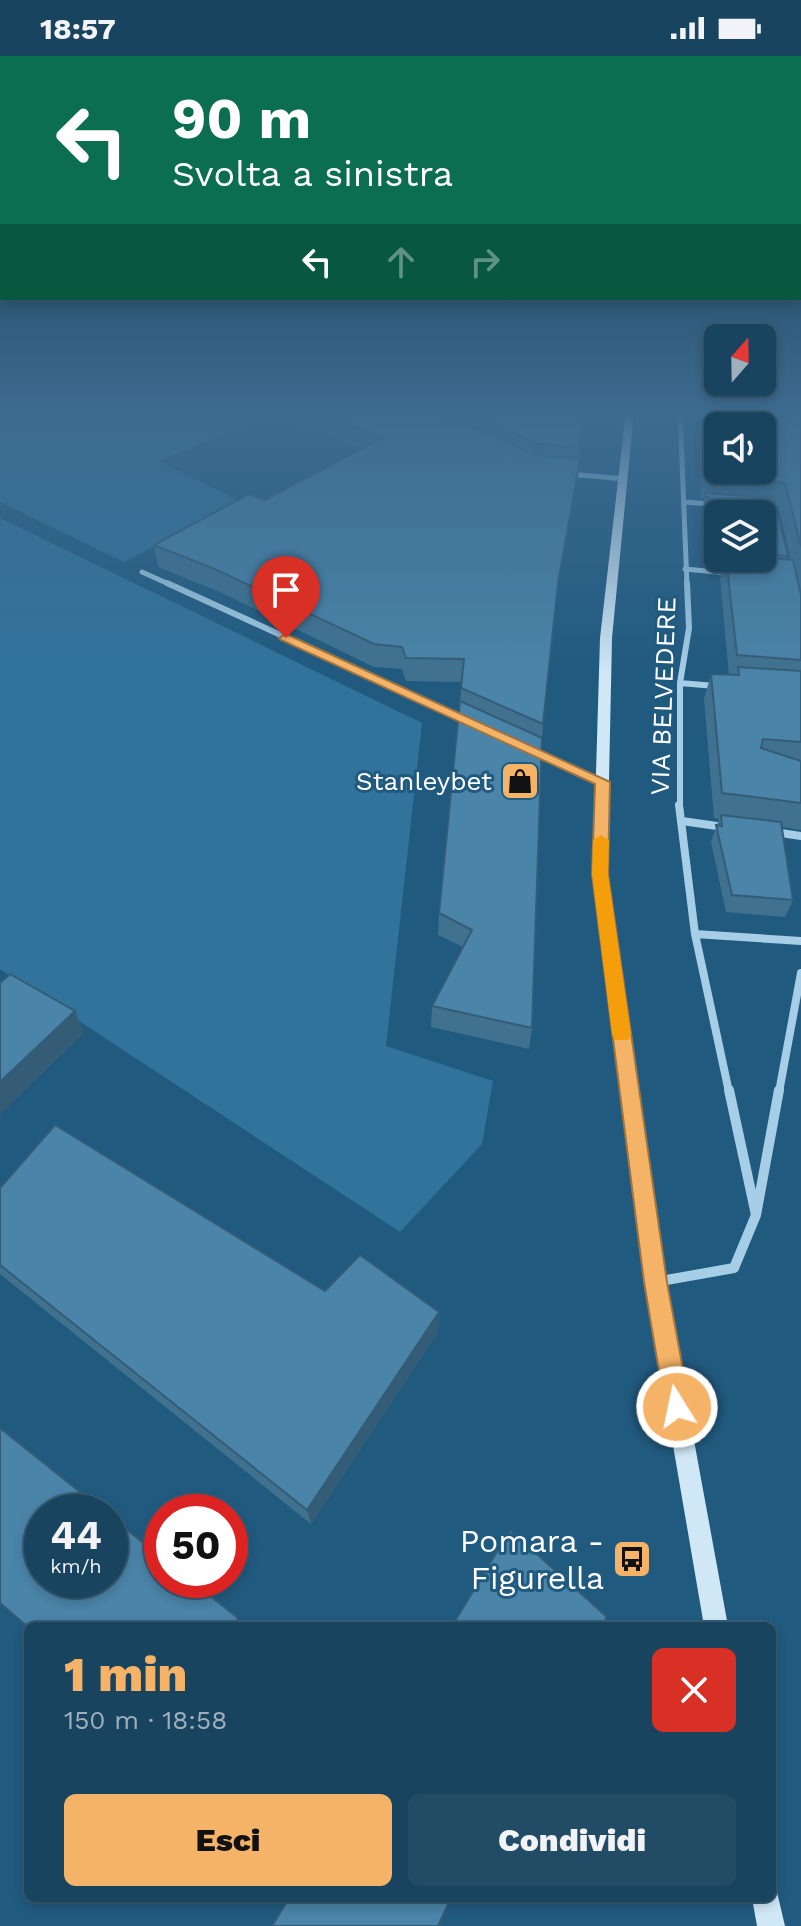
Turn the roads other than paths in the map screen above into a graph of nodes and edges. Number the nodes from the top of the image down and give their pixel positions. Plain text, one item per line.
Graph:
1 (623, 498) edge
2 (684, 498) edge
3 (684, 502) junction
4 (704, 503) edge
5 (685, 569) junction
6 (142, 572) dead end
7 (731, 574) edge
8 (680, 683) junction
9 (725, 686) edge
10 (473, 723) edge
11 (530, 749) edge
12 (602, 782) junction
13 (682, 821) junction
14 (741, 829) edge
15 (771, 832) edge
16 (801, 836) edge
17 (695, 934) junction
18 (801, 941) edge
19 (801, 973) edge
20 (756, 1215) junction
21 (655, 1282) junction
22 (715, 1622) edge
23 (767, 1902) edge
24 (771, 1926) edge

1 - 12 main road
2 - 3 street, VIA BELVEDERE
3 - 4 street
3 - 5 street, VIA BELVEDERE
5 - 7 street
5 - 8 street, VIA BELVEDERE
6 - 10 street
8 - 9 street
8 - 13 street, VIA BELVEDERE
11 - 12 street
12 - 21 main road
13 - 14 street
13 - 17 street, VIA BELVEDERE
15 - 16 street
17 - 18 street
17 - 20 street, VIA BELVEDERE
19 - 20 street
20 - 21 street
21 - 22 main road
23 - 24 main road

